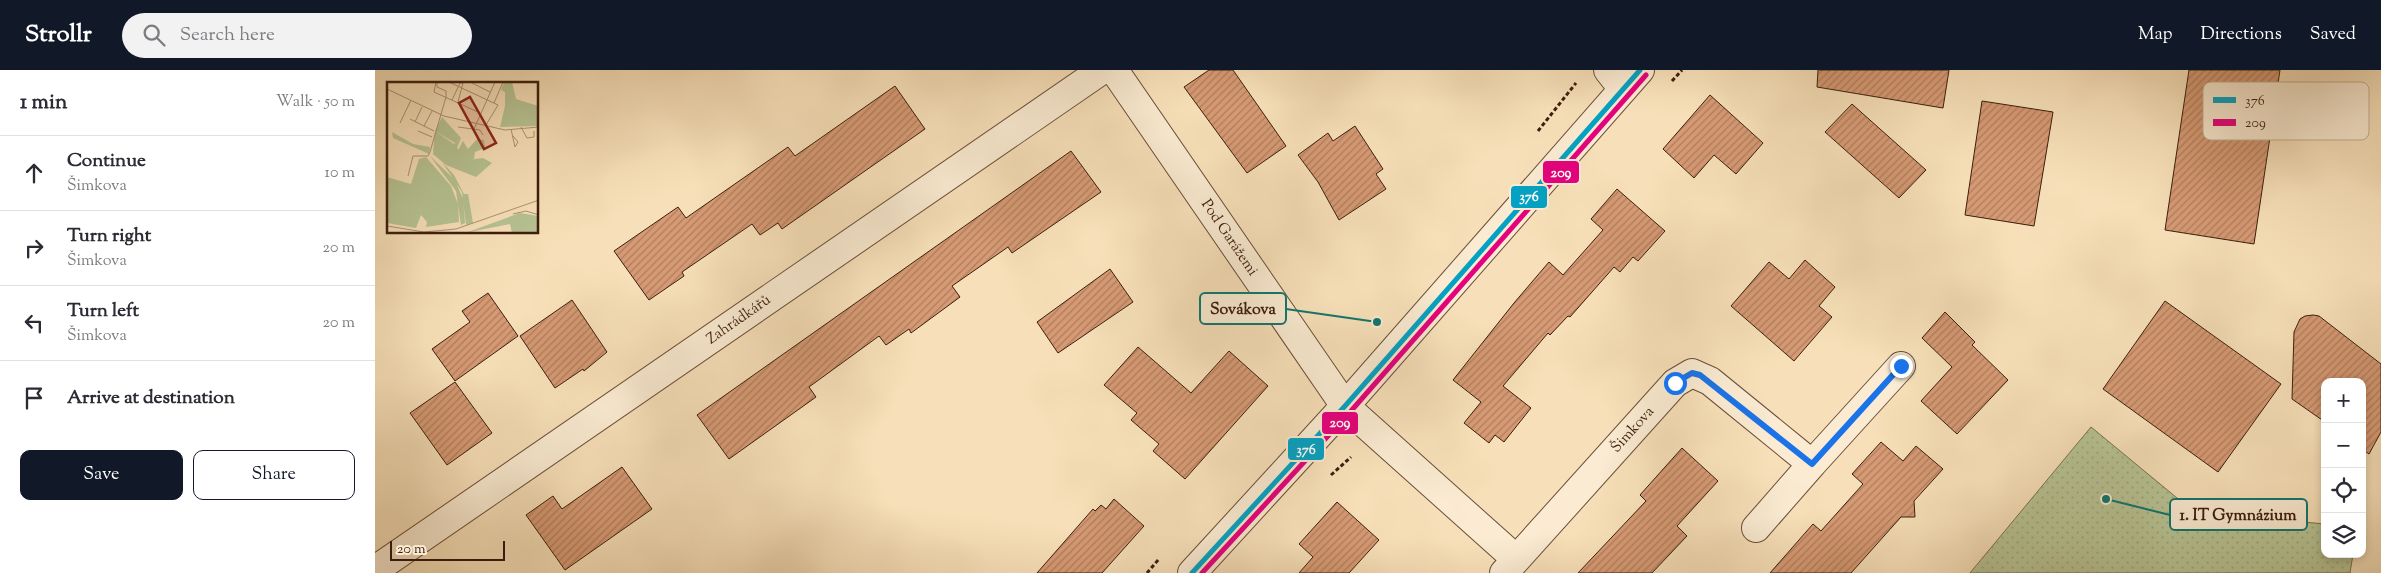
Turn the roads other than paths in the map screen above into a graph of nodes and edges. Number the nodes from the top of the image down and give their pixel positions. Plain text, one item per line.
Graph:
1 (1102, 70) edge
2 (1114, 70) edge
3 (1624, 76) edge
4 (1901, 366) dead end
5 (1345, 406) junction
6 (1812, 464) junction
7 (1756, 528) dead end
8 (1510, 566) edge
9 (375, 570) edge
10 (1192, 573) edge

1 - 9 street, Zahrádkářů
2 - 5 street, Pod Garážemi
3 - 5 street
4 - 6 street
5 - 8 street, Šimkova
5 - 10 street
6 - 7 street
6 - 8 street, Šimkova

